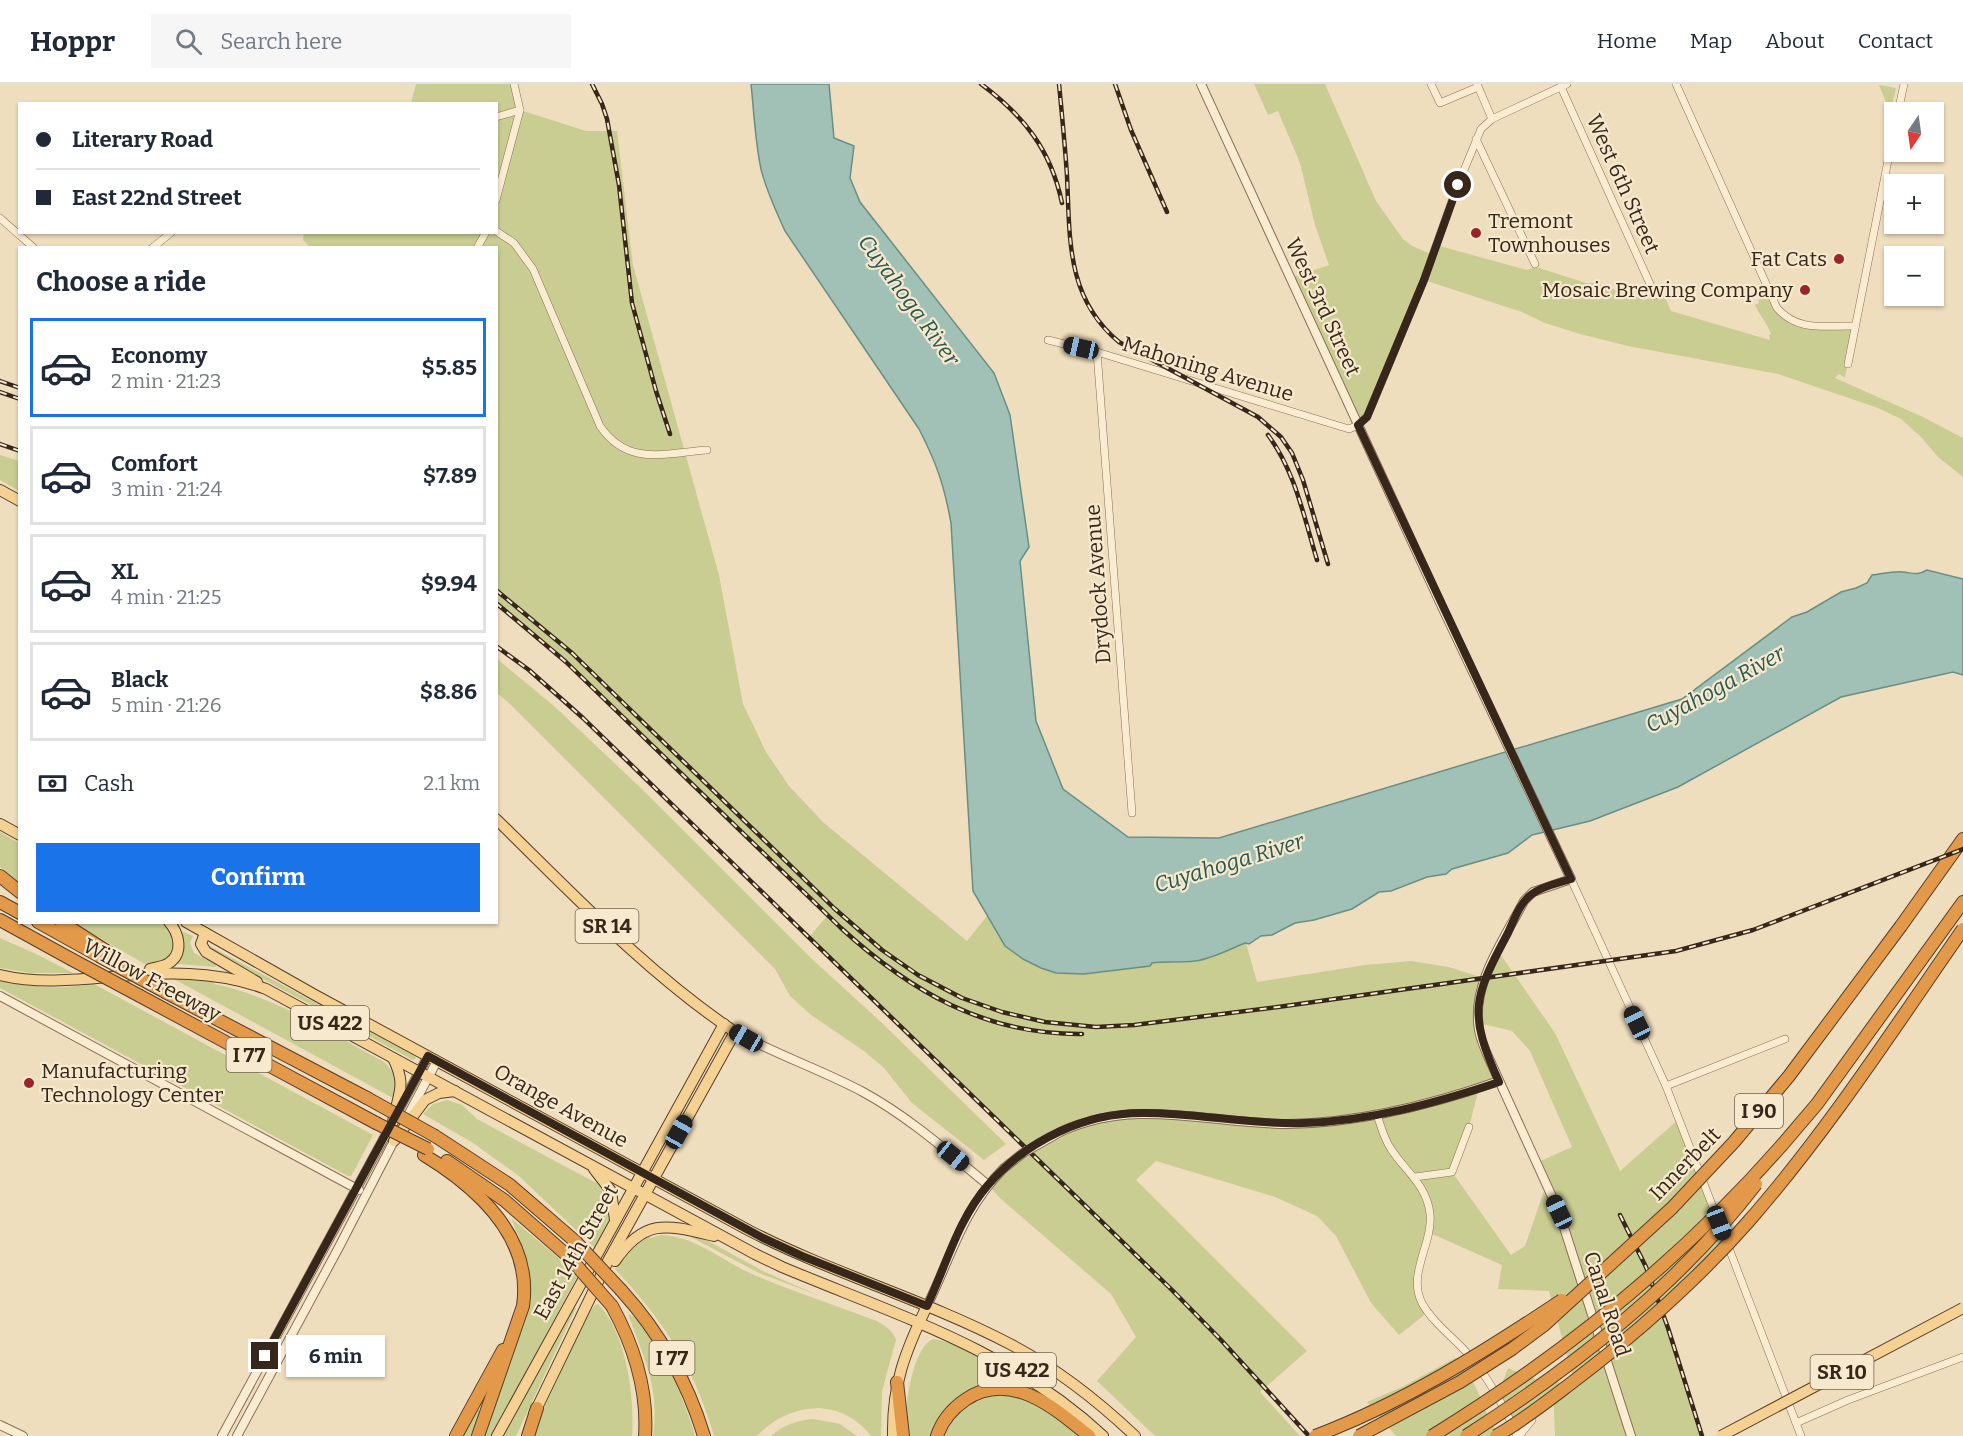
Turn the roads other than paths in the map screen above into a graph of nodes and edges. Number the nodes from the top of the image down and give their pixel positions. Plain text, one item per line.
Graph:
1 (514, 84) edge
2 (1201, 84) edge
3 (1431, 84) edge
4 (1676, 84) edge
5 (1904, 84) edge
6 (1564, 85) edge
7 (1477, 86) edge
8 (1900, 102) edge
9 (520, 110) junction
10 (498, 116) edge
11 (1492, 119) junction
12 (1476, 139) junction
13 (1888, 162) edge
14 (498, 192) edge
15 (0, 218) edge
16 (498, 232) edge
17 (18, 234) edge
18 (18, 234) edge
19 (170, 234) edge
20 (32, 246) edge
21 (154, 246) edge
22 (1535, 264) dead end
23 (1655, 295) dead end
24 (1855, 326) junction
25 (1048, 340) dead end
26 (1097, 352) junction
27 (1848, 364) dead end
28 (1358, 425) junction
29 (707, 450) dead end
30 (0, 490) edge
31 (18, 500) edge
32 (1132, 813) dead end
33 (498, 821) edge
34 (0, 824) edge
35 (18, 834) edge
36 (1963, 839) edge
37 (0, 876) edge
38 (1571, 879) junction
39 (18, 890) edge
40 (0, 902) edge
41 (1963, 902) edge
42 (18, 912) edge
43 (0, 920) edge
44 (42, 924) edge
45 (64, 924) edge
46 (171, 924) edge
47 (190, 924) edge
48 (0, 929) edge
49 (1963, 929) edge
50 (206, 933) junction
51 (48, 946) junction
52 (105, 955) junction
53 (0, 975) edge
54 (111, 977) junction
55 (0, 996) edge
56 (279, 996) junction
57 (724, 1024) junction
58 (735, 1032) junction
59 (1785, 1039) dead end
60 (393, 1057) junction
61 (433, 1058) junction
62 (424, 1074) junction
63 (1499, 1082) junction
64 (1666, 1086) junction
65 (456, 1091) junction
66 (1377, 1115) junction
67 (393, 1122) junction
68 (1469, 1127) dead end
69 (394, 1141) junction
70 (1782, 1145) junction
71 (426, 1152) junction
72 (590, 1165) junction
73 (642, 1173) junction
74 (1415, 1177) junction
75 (654, 1179) junction
76 (988, 1185) junction
77 (356, 1188) junction
78 (633, 1188) junction
79 (366, 1194) junction
80 (645, 1195) junction
81 (615, 1221) junction
82 (729, 1240) junction
83 (1596, 1277) junction
84 (589, 1301) junction
85 (927, 1306) junction
86 (1963, 1308) edge
87 (520, 1317) junction
88 (919, 1323) junction
89 (1963, 1357) edge
90 (897, 1382) junction
91 (537, 1408) junction
92 (1532, 1420) dead end
93 (1796, 1423) junction
94 (0, 1425) edge
95 (23, 1436) edge
96 (222, 1436) edge
97 (237, 1436) edge
98 (456, 1436) edge
99 (478, 1436) edge
100 (497, 1436) edge
101 (522, 1436) edge
102 (528, 1436) edge
103 (645, 1436) edge
104 (704, 1436) edge
105 (893, 1436) edge
106 (903, 1436) edge
107 (937, 1436) edge
108 (1089, 1436) edge
109 (1103, 1436) edge
110 (1135, 1436) edge
111 (1315, 1436) edge
112 (1359, 1436) edge
113 (1432, 1436) edge
114 (1466, 1436) edge
115 (1496, 1436) edge
116 (1518, 1436) edge
117 (1631, 1436) edge
118 (1721, 1436) edge
119 (1801, 1436) edge

1 - 9 street
2 - 28 street, West 3rd Street
3 - 7 street
4 - 24 street
5 - 8 street
6 - 11 street
6 - 23 street, West 6th Street
7 - 11 street
9 - 10 street
9 - 14 street
11 - 12 street
12 - 22 street
12 - 28 street
13 - 24 street
15 - 18 street
16 - 29 street
17 - 20 street
19 - 21 street
24 - 27 street
25 - 26 street, Mahoning Avenue
26 - 28 street, Mahoning Avenue
26 - 32 street, Drydock Avenue
28 - 38 street, West 3rd Street
30 - 31 main road
33 - 57 main road, SR 14
34 - 35 main road
36 - 83 highway, Innerbelt / I 90, bridge
37 - 39 highway
38 - 63 street, Canal Road
38 - 64 street, West 3rd Street
40 - 42 highway
41 - 70 highway
43 - 51 highway, Willow Freeway / I 77
44 - 52 highway, Willow Freeway
45 - 52 highway
46 - 54 main road
47 - 50 main road, Orange Avenue / US 422
48 - 51 highway
49 - 115 highway, bridge
50 - 56 main road
50 - 61 main road, Orange Avenue / US 422
51 - 71 highway, Willow Freeway / I 77, bridge
52 - 104 highway, I 77, bridge
53 - 54 main road, Orange Avenue / US 422
54 - 56 main road, Orange Avenue / US 422
55 - 77 street
56 - 60 main road, Orange Avenue / US 422
57 - 58 main road, SR 14
57 - 73 main road, East 14th Street
58 - 75 main road, East 14th Street
58 - 76 street
59 - 64 street
60 - 62 main road, Orange Avenue / US 422
60 - 67 main road
61 - 62 street
61 - 73 main road, Orange Avenue / US 422
62 - 65 main road, Orange Avenue / US 422
62 - 67 street
62 - 69 street
63 - 66 street
63 - 117 street, Canal Road
64 - 93 street, West 3rd Street
65 - 69 main road
65 - 72 main road, Orange Avenue / US 422
66 - 74 street
66 - 76 street, bridge
67 - 77 street
68 - 74 street
69 - 79 street
70 - 113 highway, bridge
70 - 114 highway, bridge
71 - 87 highway
71 - 103 highway, I 77, bridge
72 - 78 main road, Orange Avenue / US 422
72 - 81 main road
73 - 75 main road, Orange Avenue / US 422
73 - 78 main road, East 14th Street
74 - 116 street
75 - 80 main road, East 14th Street
75 - 85 main road, Orange Avenue / US 422
76 - 85 street
77 - 79 street
77 - 96 street
78 - 80 main road, Orange Avenue / US 422
78 - 81 main road, East 14th Street
79 - 97 street
80 - 82 main road, Orange Avenue / US 422
80 - 84 main road, East 14th Street
81 - 100 main road, East 14th Street
82 - 84 main road
82 - 88 main road, Orange Avenue / US 422
83 - 111 highway, bridge
83 - 112 highway, Innerbelt / I 90, bridge
84 - 91 main road, East 14th Street
85 - 88 main road
85 - 110 main road, US 422
86 - 118 main road, SR 10, bridge
87 - 98 highway
87 - 99 highway
88 - 90 main road
88 - 109 main road, US 422
89 - 93 street
90 - 105 main road
90 - 106 highway
91 - 101 main road, East 14th Street
91 - 102 highway
92 - 116 street
93 - 119 street, West 3rd Street
94 - 95 street
107 - 108 highway

